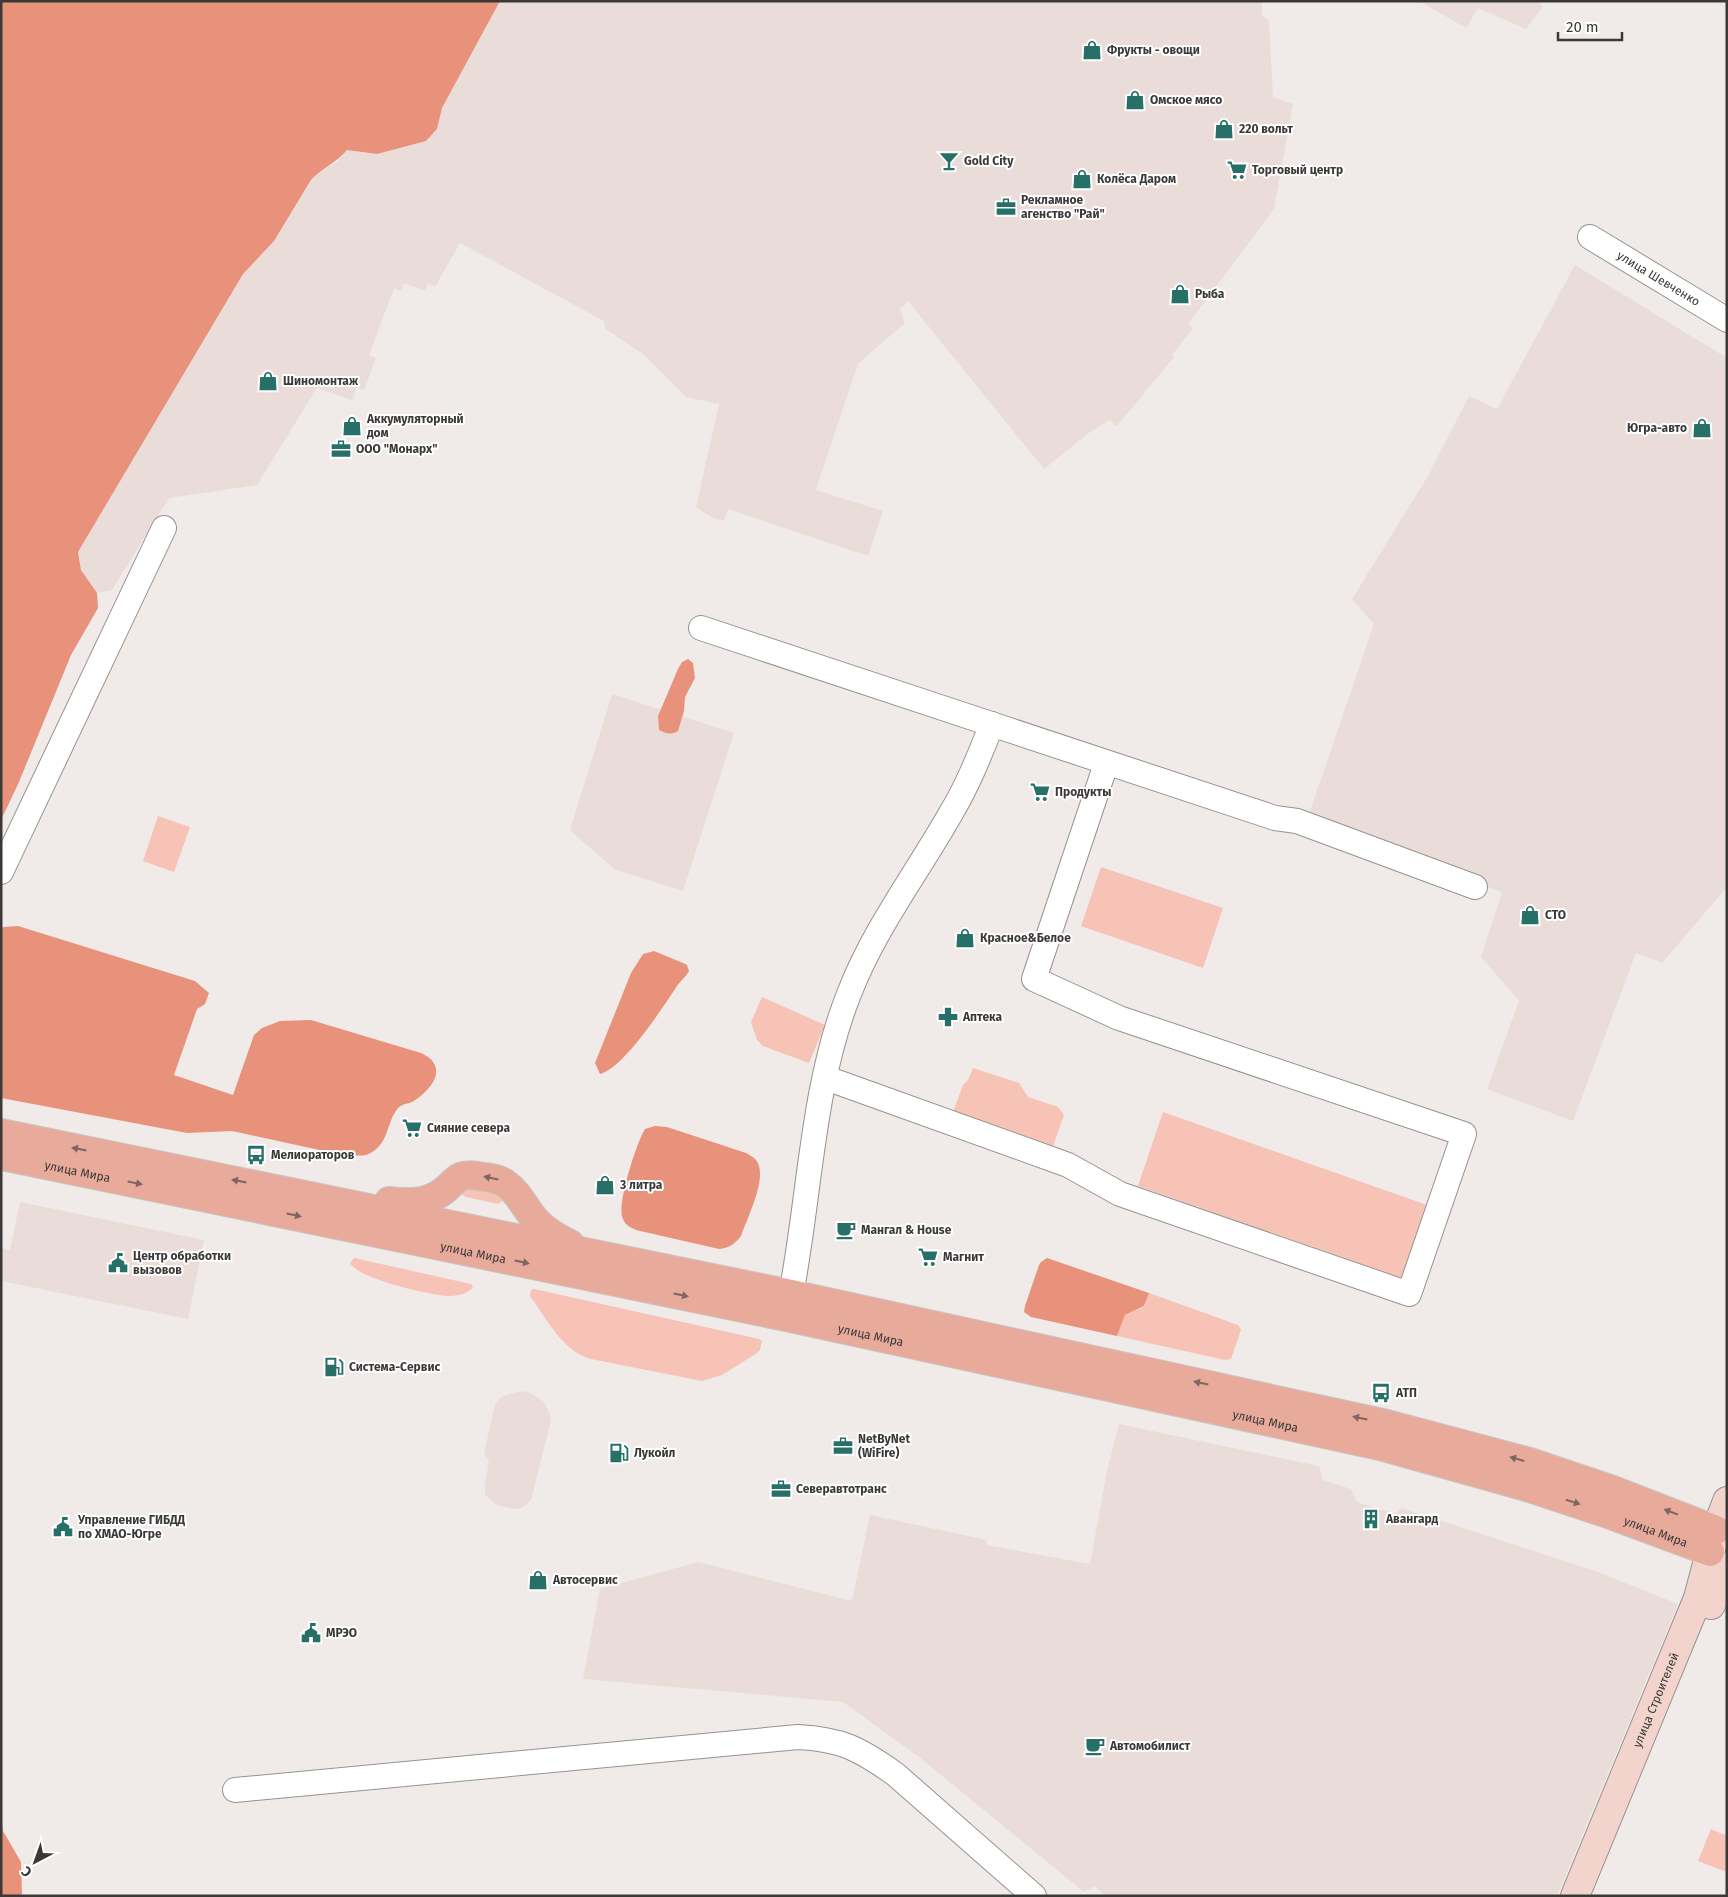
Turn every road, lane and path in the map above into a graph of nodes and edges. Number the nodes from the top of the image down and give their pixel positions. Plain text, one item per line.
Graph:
1 (1590, 237) dead end
2 (1727, 320) edge
3 (164, 528) dead end
4 (701, 628) dead end
5 (992, 724) junction
6 (1106, 764) junction
7 (1, 872) edge
8 (1475, 887) dead end
9 (826, 1078) junction
10 (1, 1133) edge
11 (1, 1156) edge
12 (449, 1187) junction
13 (300, 1193) junction
14 (441, 1222) junction
15 (460, 1250) junction
16 (584, 1252) junction
17 (788, 1305) junction
18 (1727, 1501) edge
19 (1721, 1548) edge
20 (234, 1790) dead end
21 (1034, 1896) edge
22 (1575, 1896) edge
23 (1592, 1896) edge

1 - 2 street, улица Шевченко
3 - 7 street
4 - 5 street
5 - 6 street
5 - 9 street
6 - 8 street
6 - 9 street
9 - 17 street
13 -> 10 main road, улица Мира
11 -> 15 main road, улица Мира
12 - 13 main road
12 - 14 main road
16 -> 12 main road
13 - 14 main road, улица Мира
14 - 15 main road
14 - 16 main road, улица Мира
15 -> 17 main road, улица Мира
16 - 17 main road, улица Мира
17 - 19 main road, улица Мира
18 - 19 main road, улица Строителей
19 - 22 main road, улица Строителей
19 - 23 main road, улица Строителей
20 - 21 street

